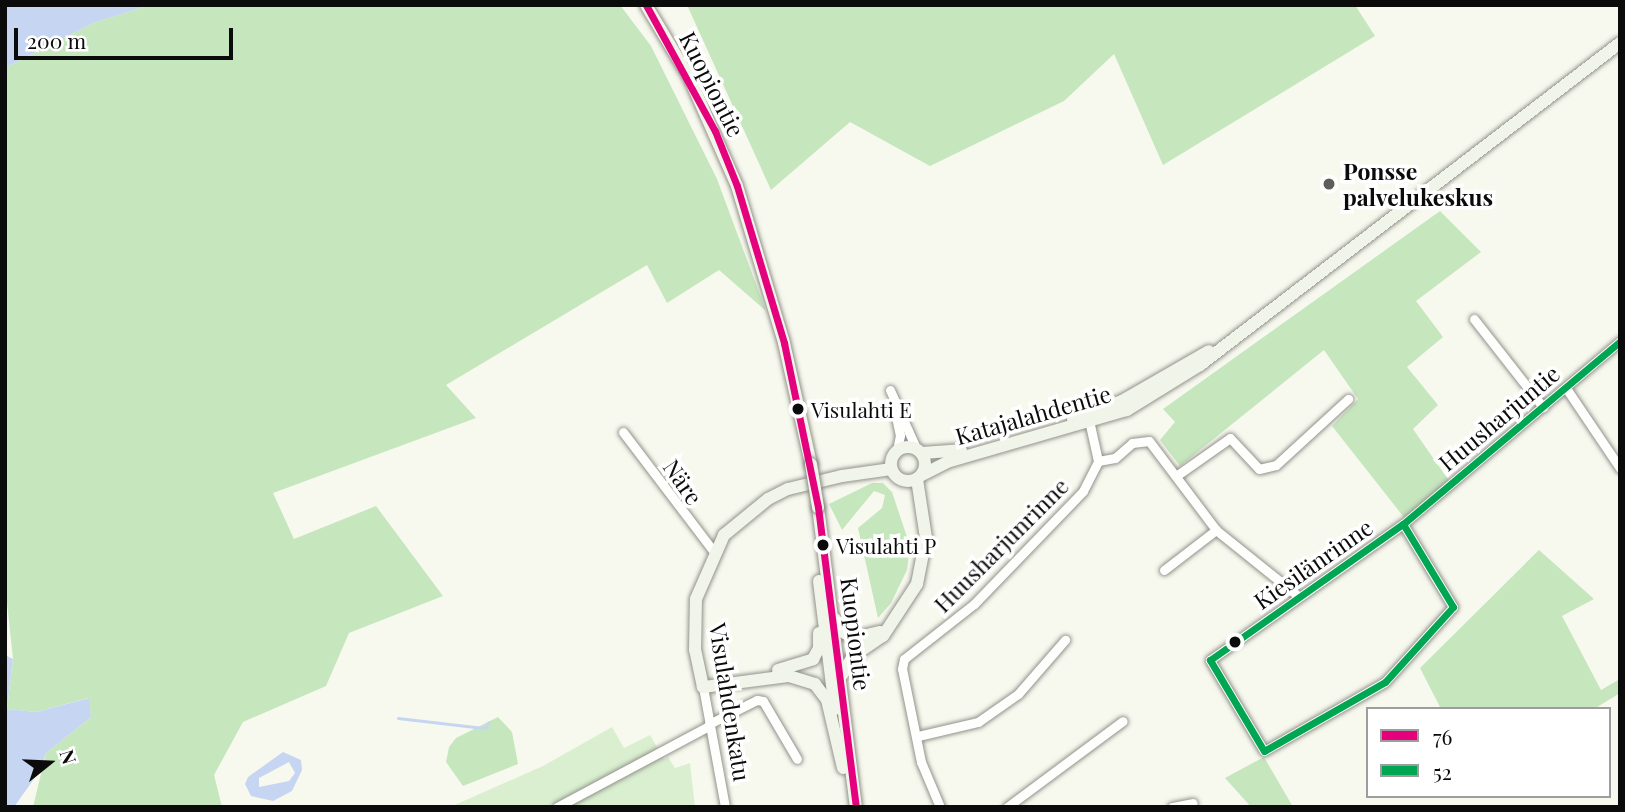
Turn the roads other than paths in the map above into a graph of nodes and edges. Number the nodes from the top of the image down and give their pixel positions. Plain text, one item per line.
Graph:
1 (646, 5) edge
2 (1618, 44) edge
3 (1474, 319) dead end
4 (1620, 341) edge
5 (1566, 388) junction
6 (1348, 398) dead end
7 (1543, 407) junction
8 (1089, 418) junction
9 (623, 432) dead end
10 (919, 451) junction
11 (1098, 461) junction
12 (895, 464) junction
13 (1620, 468) edge
14 (1176, 476) junction
15 (919, 477) junction
16 (1404, 524) junction
17 (1216, 530) junction
18 (713, 552) junction
19 (922, 565) junction
20 (822, 570) junction
21 (1164, 570) dead end
22 (1298, 596) junction
23 (890, 626) junction
24 (1065, 640) dead end
25 (702, 683) junction
26 (843, 703) junction
27 (1123, 722) dead end
28 (709, 725) junction
29 (918, 736) junction
30 (797, 759) dead end
31 (843, 768) junction
32 (1193, 803) dead end
33 (1013, 805) edge
34 (557, 807) edge
35 (725, 807) edge
36 (848, 807) edge
37 (856, 807) edge
38 (940, 807) edge
39 (1172, 807) edge

1 - 20 street, Kuopiontie
2 - 8 street, Katajalahdentie
3 - 7 street
4 - 5 street, Huusharjuntie
5 - 7 street, Huusharjuntie
5 - 13 street
6 - 14 street
7 - 16 street, Huusharjuntie
8 - 10 street, Katajalahdentie
8 - 11 street
8 - 15 street, Katajalahdentie
9 - 18 street, Näre
10 - 12 street, Katajalahdentie
10 - 12 street
10 - 15 street
11 - 14 street
11 - 29 street, Huusharjunrinne
12 - 15 street
12 - 18 street, Visulahdenkatu
12 - 19 street
14 - 17 street
15 - 19 street
16 - 22 street, Kiesilänrinne
16 - 22 street, Kiesilänrinne
17 - 21 street
17 - 22 street
18 - 25 street, Visulahdenkatu
19 - 23 street
20 - 23 street
20 - 25 street
20 - 26 street, Kuopiontie
20 - 31 street, Kuopiontie
23 - 26 street
24 - 29 street
25 - 28 street, Visulahdenkatu
25 - 31 street
26 - 37 street, Kuopiontie
27 - 33 street
28 - 30 street
28 - 34 street
28 - 35 street, Visulahdenkatu
29 - 38 street, Huusharjunrinne
31 - 36 street, Kuopiontie
32 - 39 street

